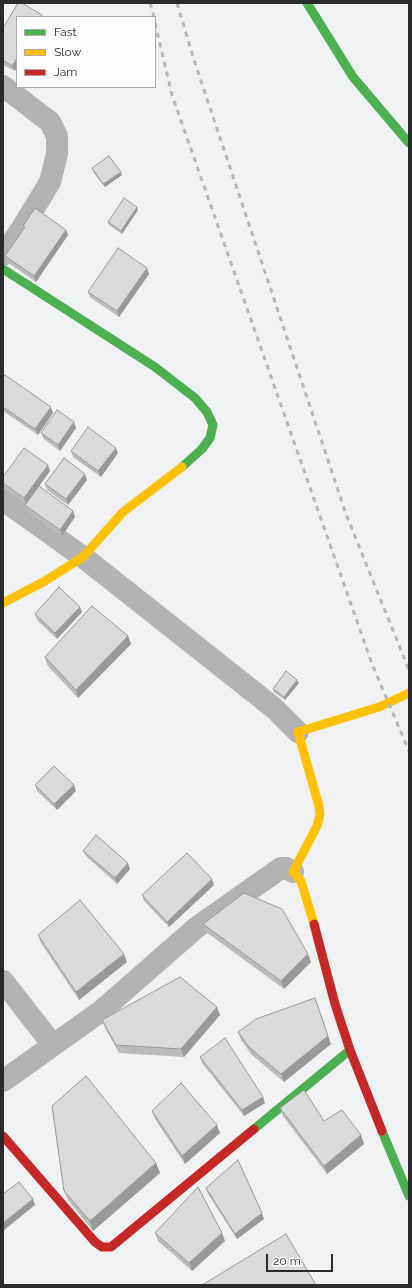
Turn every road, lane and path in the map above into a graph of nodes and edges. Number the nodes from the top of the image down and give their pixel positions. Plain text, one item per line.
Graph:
1 (307, 3) edge
2 (3, 86) edge
3 (409, 143) edge
4 (3, 255) edge
5 (3, 269) edge
6 (3, 500) edge
7 (82, 557) junction
8 (3, 603) edge
9 (409, 693) edge
10 (298, 732) junction
11 (293, 872) junction
12 (3, 981) edge
13 (53, 1044) junction
14 (350, 1050) junction
15 (3, 1081) edge
16 (3, 1136) edge
17 (409, 1196) edge

1 - 3 street
2 - 4 street
5 - 7 street
6 - 7 street
7 - 8 street
7 - 10 street
9 - 10 street
10 - 11 street
11 - 13 street
11 - 14 street
12 - 13 street
13 - 15 street
14 - 16 street
14 - 17 street

